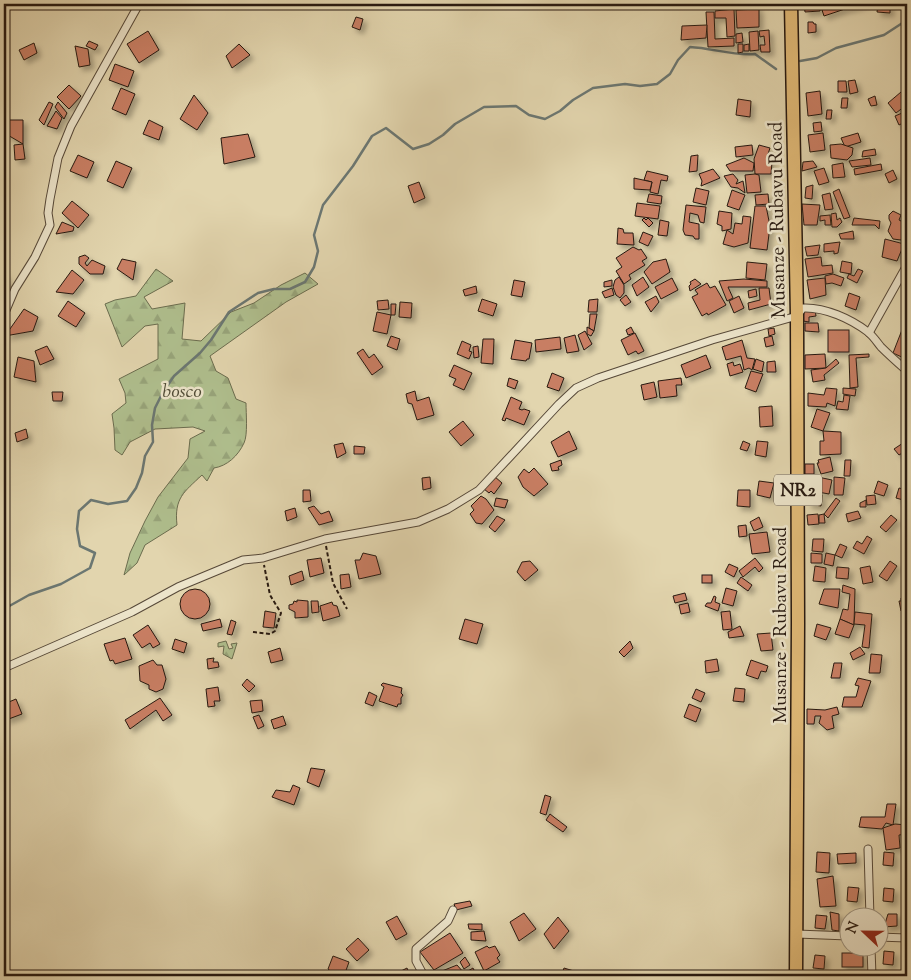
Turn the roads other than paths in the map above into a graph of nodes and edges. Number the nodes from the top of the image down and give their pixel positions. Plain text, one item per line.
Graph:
1 (139, 4) edge
2 (791, 4) edge
3 (907, 266) edge
4 (4, 315) edge
5 (797, 316) junction
6 (869, 333) junction
7 (907, 371) edge
8 (4, 668) edge
9 (868, 849) dead end
10 (870, 908) edge
11 (453, 910) dead end
12 (796, 934) junction
13 (838, 936) edge
14 (888, 937) edge
15 (907, 938) edge
16 (871, 958) edge
17 (424, 976) edge
18 (796, 976) edge
19 (872, 976) edge

1 - 4 street
2 - 5 highway, Musanze - Rubavu Road / NR2
3 - 6 street
5 - 6 street
5 - 8 street
5 - 12 highway, Musanze - Rubavu Road / NR2
6 - 7 street
9 - 10 street
11 - 17 street
12 - 13 street
12 - 18 highway, Musanze - Rubavu Road / NR2
14 - 15 street
16 - 19 street

